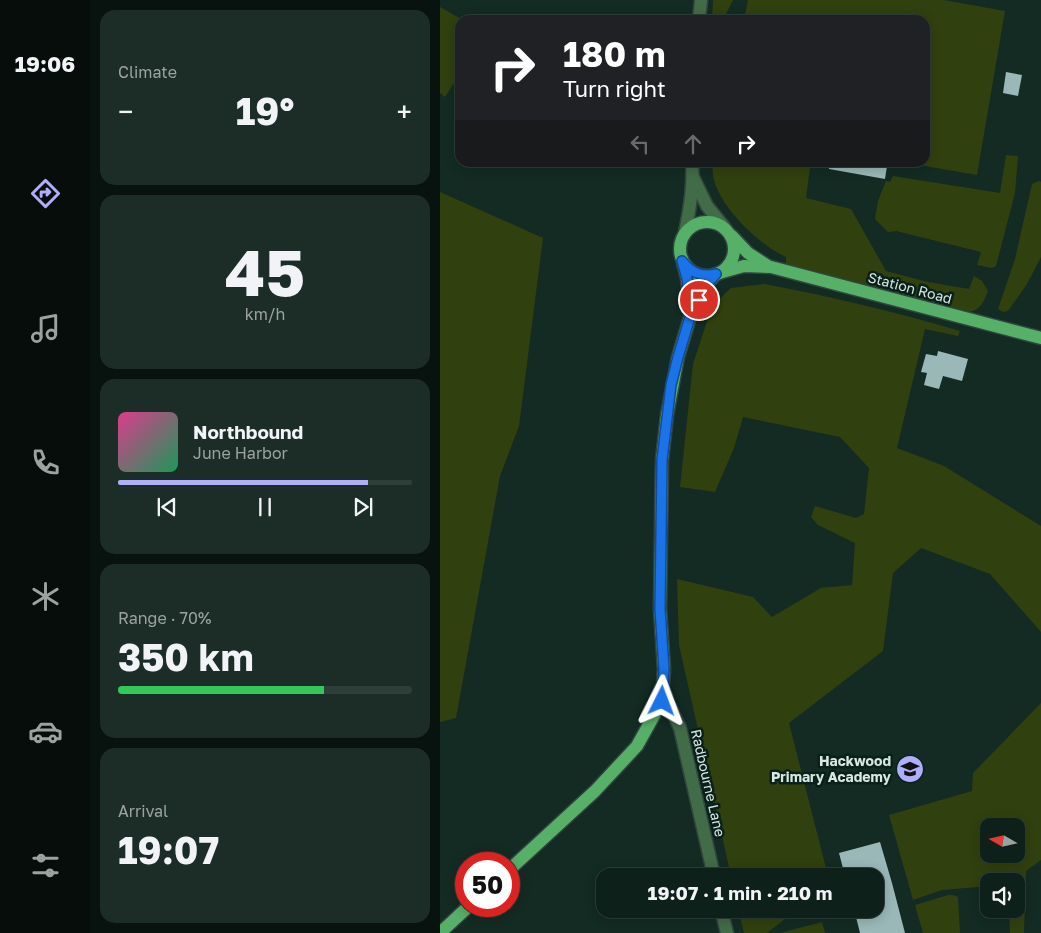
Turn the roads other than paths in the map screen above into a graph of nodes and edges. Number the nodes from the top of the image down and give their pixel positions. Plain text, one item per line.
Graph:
1 (701, 0) edge
2 (700, 15) edge
3 (692, 167) edge
4 (693, 177) junction
5 (727, 231) junction
6 (685, 232) junction
7 (682, 261) junction
8 (771, 267) junction
9 (717, 274) junction
10 (691, 314) junction
11 (1041, 338) edge
12 (662, 701) junction
13 (520, 860) edge
14 (712, 868) edge
15 (457, 917) edge
16 (723, 918) edge
17 (440, 933) edge
18 (727, 933) edge

1 - 2 street
3 - 4 street
4 - 5 street
4 - 6 street
5 - 6 main road
5 - 8 main road, Station Road
5 - 9 main road
6 - 7 main road
7 - 9 main road
7 - 10 main road
8 - 9 main road, Station Road
8 - 11 main road, Station Road
9 - 10 main road
10 - 12 main road
12 - 13 main road
12 - 14 street, Radbourne Lane
15 - 17 main road
16 - 18 street

